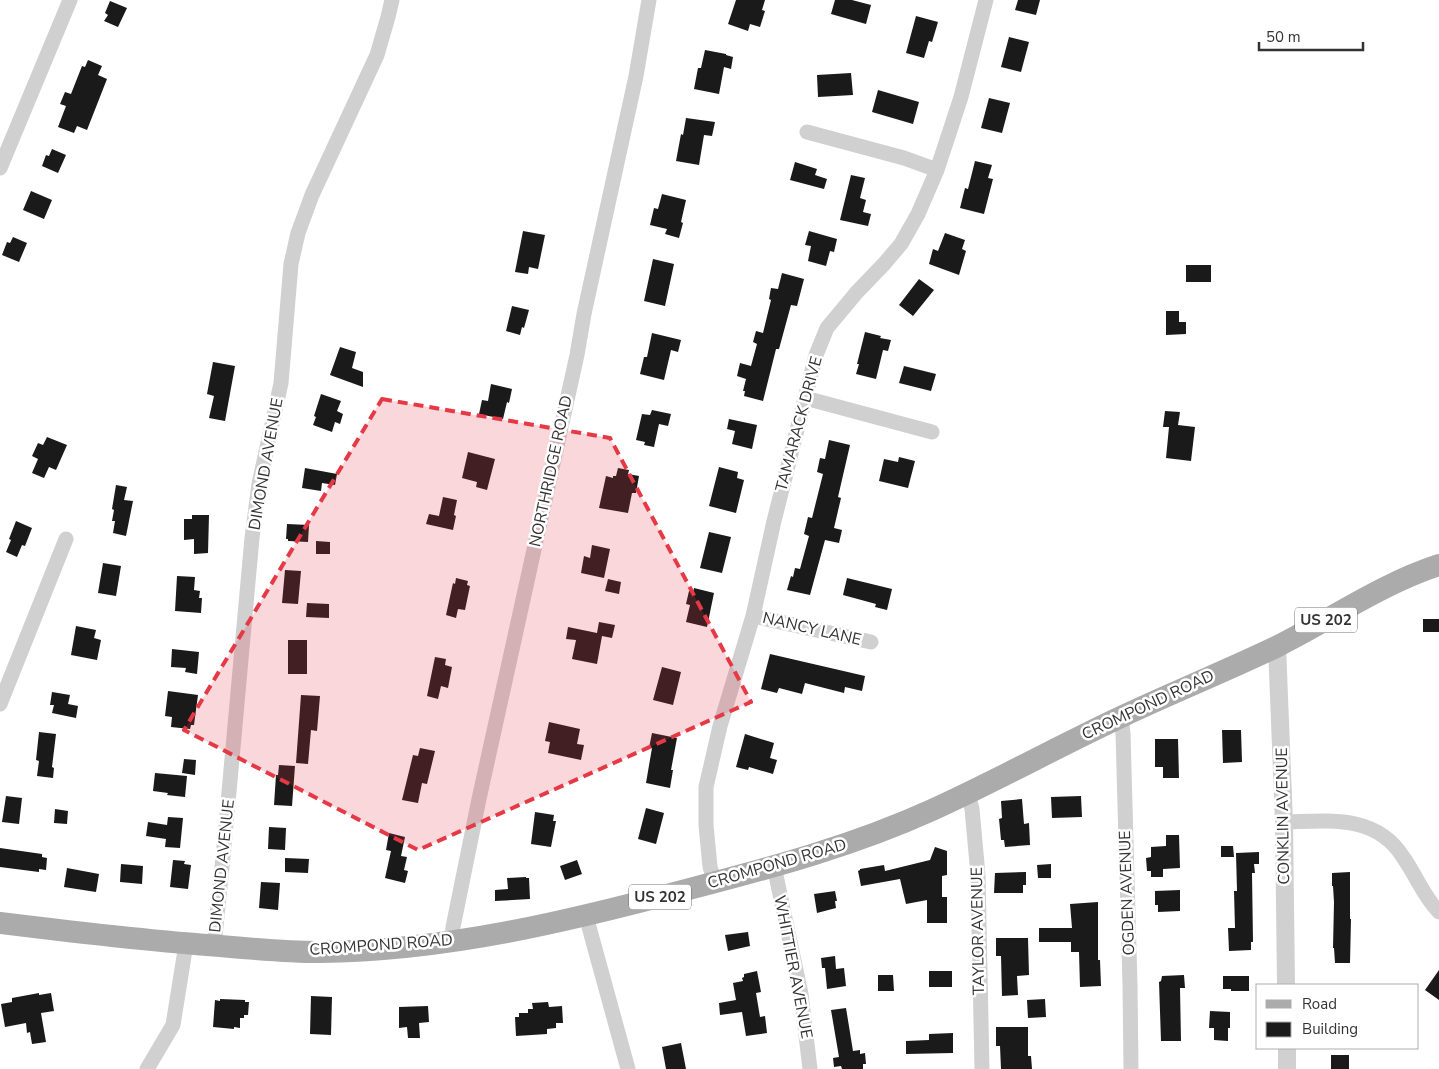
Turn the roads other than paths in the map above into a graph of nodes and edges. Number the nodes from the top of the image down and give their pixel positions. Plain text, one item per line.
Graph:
1 (70, 0) edge
2 (392, 0) edge
3 (649, 0) edge
4 (986, 0) edge
5 (807, 132) dead end
6 (0, 168) edge
7 (937, 170) junction
8 (805, 398) junction
9 (932, 432) dead end
10 (66, 539) dead end
11 (1439, 565) edge
12 (753, 616) junction
13 (871, 642) dead end
14 (1277, 646) junction
15 (0, 704) edge
16 (1121, 717) junction
17 (968, 793) junction
18 (1284, 822) junction
19 (774, 866) junction
20 (715, 882) junction
21 (1439, 912) edge
22 (586, 916) junction
23 (0, 923) edge
24 (452, 941) junction
25 (186, 944) junction
26 (214, 946) junction
27 (1286, 984) edge
28 (1286, 1049) edge
29 (147, 1069) edge
30 (628, 1069) edge
31 (810, 1069) edge
32 (982, 1069) edge
33 (1131, 1069) edge
34 (1287, 1069) edge

1 - 6 street
2 - 26 street, DIMOND AVENUE
3 - 24 street, NORTHRIDGE ROAD
4 - 7 street, TAMARACK DRIVE
5 - 7 street
7 - 8 street, TAMARACK DRIVE
8 - 9 street
8 - 12 street, TAMARACK DRIVE
10 - 15 street
11 - 14 main road, CROMPOND ROAD / US 202
12 - 13 street, NANCY LANE
12 - 20 street, TAMARACK DRIVE
14 - 16 main road, CROMPOND ROAD / US 202
14 - 18 street, CONKLIN AVENUE
16 - 17 main road, CROMPOND ROAD / US 202
16 - 33 street, OGDEN AVENUE
17 - 19 main road, CROMPOND ROAD / US 202
17 - 32 street, TAYLOR AVENUE
18 - 21 street
18 - 27 street, CONKLIN AVENUE
19 - 20 main road, CROMPOND ROAD / US 202
19 - 31 street, WHITTIER AVENUE
20 - 22 main road, CROMPOND ROAD / US 202
22 - 24 main road, CROMPOND ROAD / US 202
22 - 30 street
23 - 25 main road, CROMPOND ROAD / US 202
24 - 26 main road, CROMPOND ROAD / US 202
25 - 26 main road, CROMPOND ROAD / US 202
25 - 29 street
28 - 34 street

